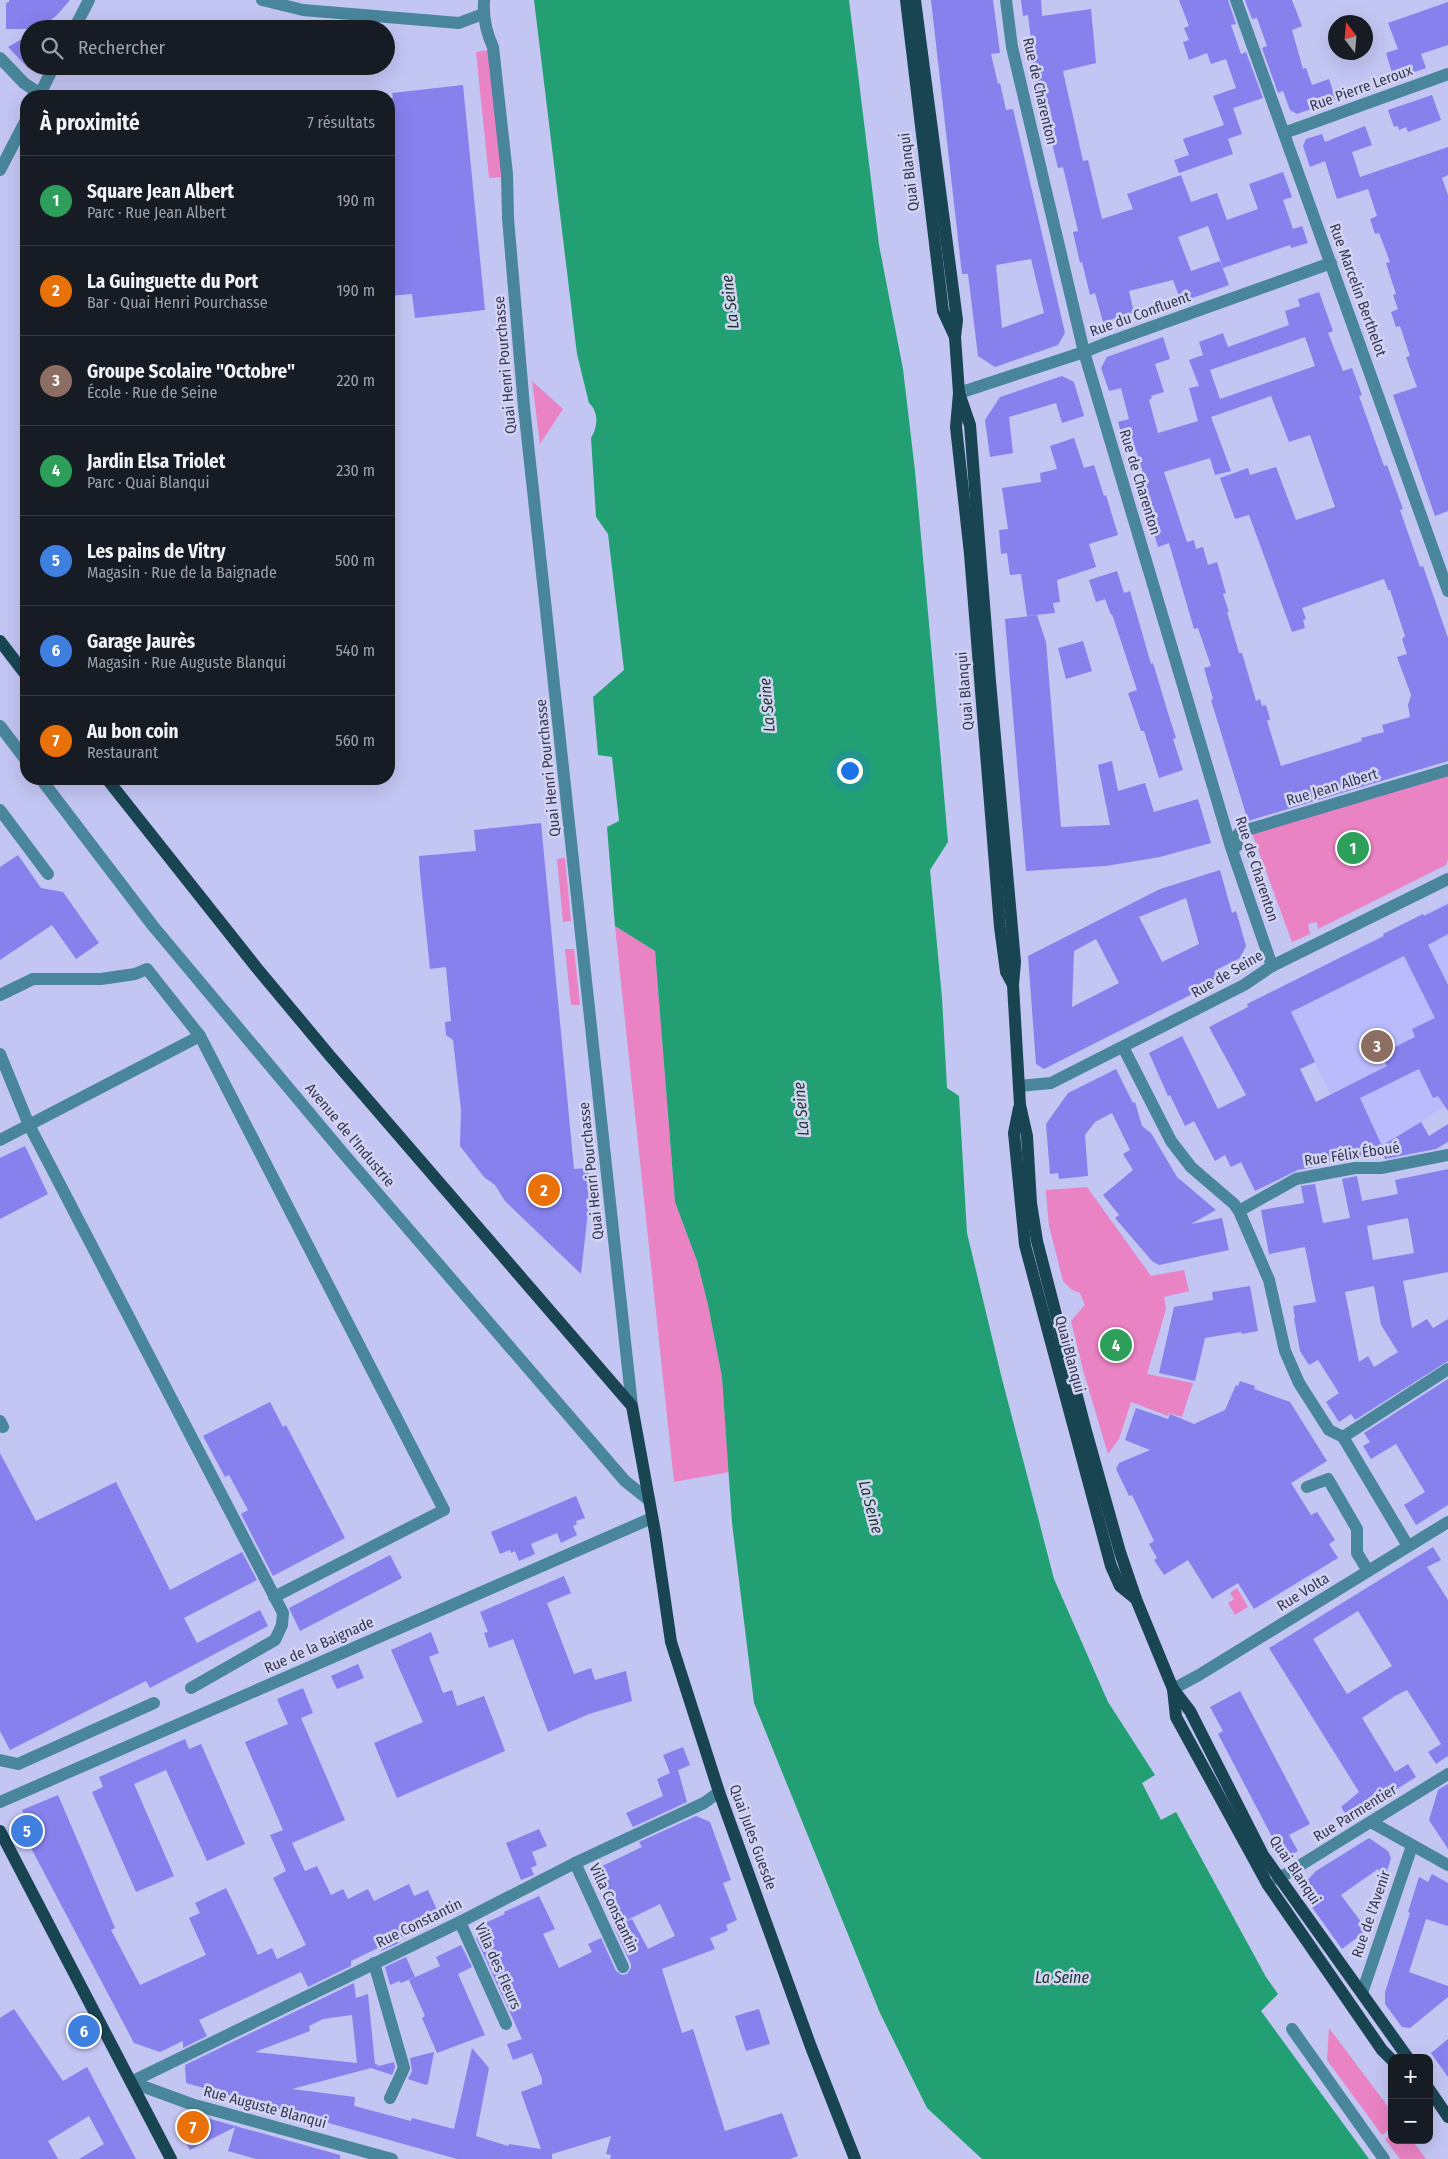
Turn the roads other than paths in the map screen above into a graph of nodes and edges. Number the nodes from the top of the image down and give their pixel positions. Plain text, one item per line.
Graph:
1 (89, 0) edge
2 (262, 0) edge
3 (476, 0) edge
4 (484, 0) edge
5 (906, 0) edge
6 (915, 0) edge
7 (1006, 0) edge
8 (1236, 0) edge
9 (484, 14) junction
10 (79, 20) edge
11 (0, 58) edge
12 (1448, 74) edge
13 (49, 75) edge
14 (33, 90) edge
15 (42, 90) edge
16 (20, 132) edge
17 (1284, 133) junction
18 (0, 170) edge
19 (1331, 263) junction
20 (955, 337) junction
21 (1084, 352) junction
22 (959, 393) junction
23 (1448, 591) edge
24 (0, 641) edge
25 (20, 667) edge
26 (0, 726) edge
27 (20, 752) edge
28 (1448, 770) edge
29 (46, 785) edge
30 (112, 785) edge
31 (0, 810) edge
32 (1237, 846) dead end
33 (48, 874) dead end
34 (1448, 879) edge
35 (1272, 966) junction
36 (0, 995) edge
37 (200, 1036) junction
38 (1123, 1047) junction
39 (0, 1054) edge
40 (1019, 1086) junction
41 (29, 1125) junction
42 (0, 1140) edge
43 (1448, 1155) edge
44 (1239, 1211) junction
45 (1448, 1369) edge
46 (632, 1406) junction
47 (1343, 1437) junction
48 (1307, 1487) dead end
49 (648, 1500) junction
50 (652, 1518) junction
51 (1448, 1522) edge
52 (1408, 1546) junction
53 (1368, 1571) junction
54 (274, 1597) junction
55 (191, 1688) dead end
56 (1174, 1689) junction
57 (154, 1703) dead end
58 (0, 1760) edge
59 (1448, 1774) edge
60 (719, 1792) junction
61 (0, 1802) edge
62 (1371, 1822) junction
63 (0, 1831) edge
64 (1412, 1846) junction
65 (575, 1862) junction
66 (1448, 1865) edge
67 (1278, 1879) junction
68 (460, 1922) junction
69 (374, 1963) junction
70 (623, 1967) dead end
71 (1362, 1993) junction
72 (506, 2024) dead end
73 (1292, 2029) dead end
74 (1405, 2054) edge
75 (1388, 2056) edge
76 (131, 2082) junction
77 (1433, 2095) edge
78 (390, 2098) dead end
79 (1433, 2103) edge
80 (1448, 2118) edge
81 (171, 2159) edge
82 (392, 2159) edge
83 (855, 2159) edge
84 (1384, 2159) edge

1 - 10 street
2 - 9 street
3 - 9 street, Quai Henri Pourchasse
4 - 9 street, Quai Henri Pourchasse
5 - 20 main road, Quai Blanqui
6 - 20 main road, Quai Blanqui
7 - 21 street, Rue de Charenton
8 - 17 street, Rue Marcelin Berthelot
9 - 46 street, Quai Henri Pourchasse
11 - 14 street
12 - 17 street, Rue Pierre Leroux
13 - 15 street
16 - 18 street
17 - 19 street, Rue Marcelin Berthelot
19 - 21 street, Rue du Confluent
19 - 23 street, Rue Marcelin Berthelot
20 - 22 main road, Quai Blanqui
21 - 22 street, Rue du Confluent
21 - 35 street, Rue de Charenton
22 - 40 main road, Quai Blanqui
24 - 25 main road
26 - 27 street
28 - 32 street, Rue Jean Albert
29 - 49 street, Avenue de l'Industrie
30 - 46 main road
31 - 33 street
34 - 35 street, Rue de Seine
35 - 38 street, Rue de Seine
36 - 37 street
37 - 41 street
37 - 54 street
38 - 40 street, Rue de Seine
38 - 44 street
39 - 41 street
40 - 56 main road, Quai Blanqui
41 - 42 street
41 - 54 street
43 - 44 street, Rue Félix Éboué
44 - 47 street
45 - 47 street
46 - 49 main road, Quai Henri Pourchasse
47 - 52 street
48 - 53 street
49 - 50 main road, Quai Henri Pourchasse
50 - 60 main road, Quai Jules Guesde
50 - 61 street, Rue de la Baignade
51 - 52 street, Rue Volta
52 - 53 street, Rue Volta
53 - 56 street, Rue Volta
54 - 55 street
56 - 67 main road, Quai Blanqui
56 - 75 main road, Quai Blanqui
57 - 58 street
59 - 62 street, Rue Parmentier
60 - 65 street, Rue Constantin
60 - 83 main road, Quai Jules Guesde
62 - 64 street
62 - 67 street, Rue Parmentier
63 - 76 main road
64 - 66 street
64 - 71 street, Rue de l'Avenir
65 - 68 street, Rue Constantin
65 - 70 street, Villa Constantin
67 - 71 main road, Quai Blanqui
68 - 69 street, Rue Constantin
68 - 72 street, Villa des Fleurs
69 - 76 street, Rue Constantin
69 - 78 street
71 - 74 main road, Quai Blanqui
73 - 84 street
76 - 81 main road
76 - 82 street, Rue Auguste Blanqui
77 - 80 main road
79 - 80 main road

